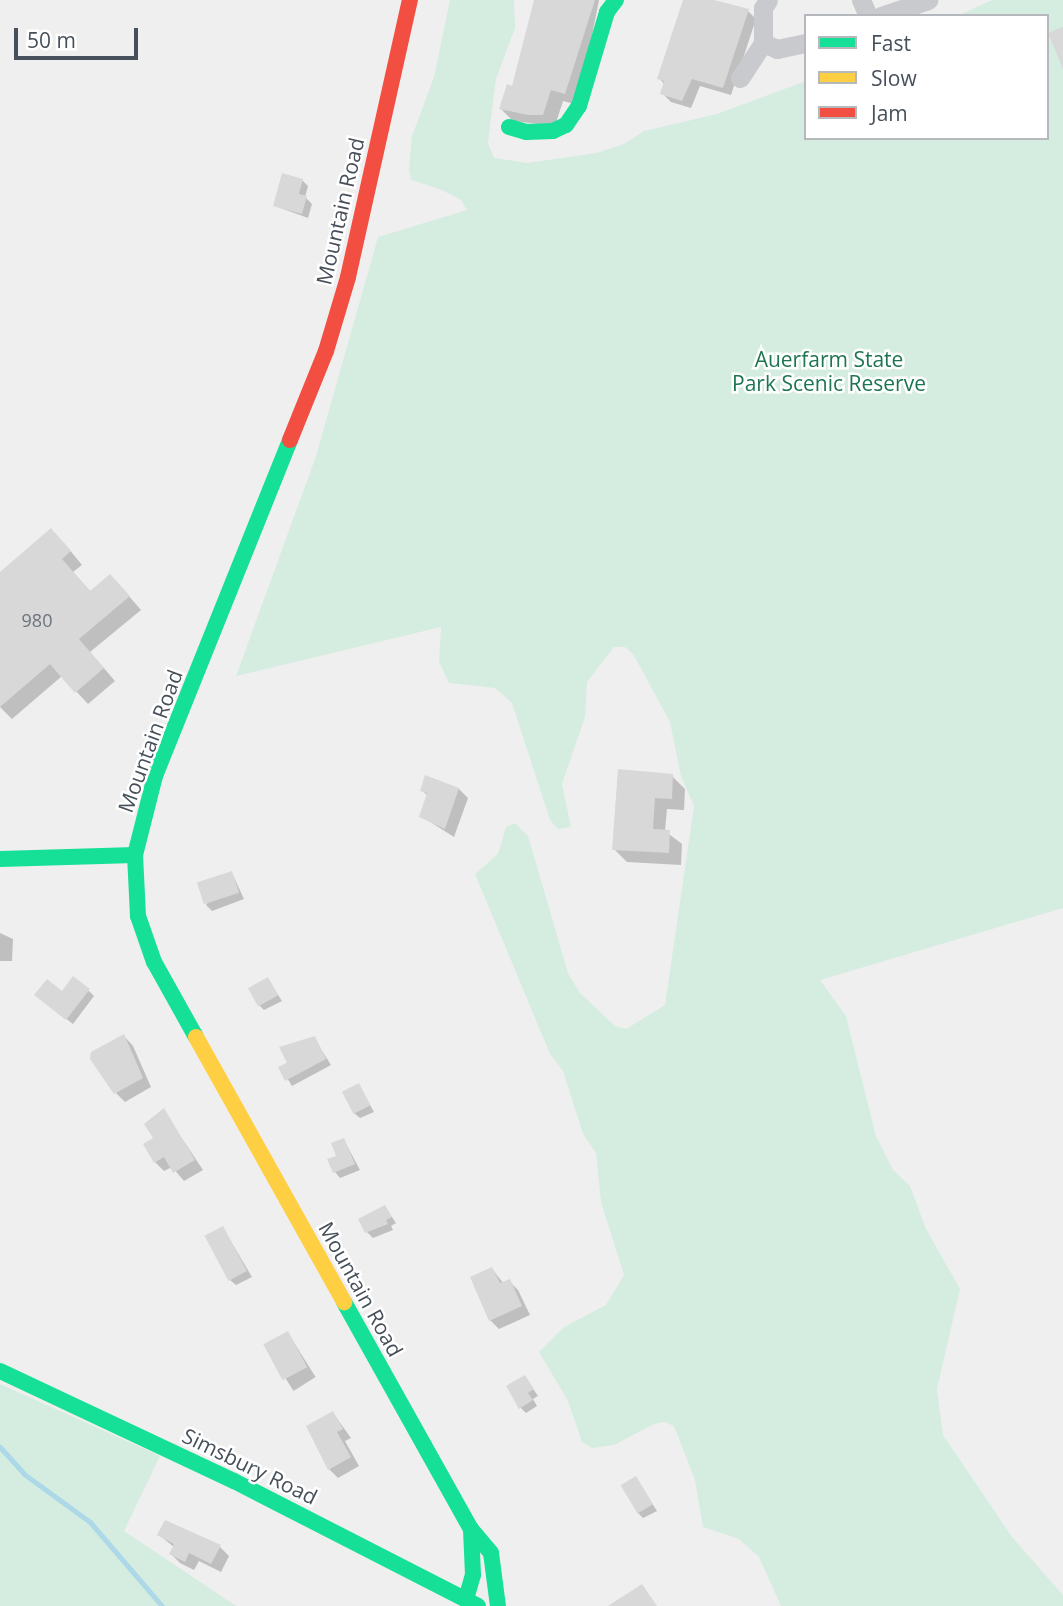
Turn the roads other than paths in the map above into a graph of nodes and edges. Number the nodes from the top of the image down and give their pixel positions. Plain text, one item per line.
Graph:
1 (410, 0) edge
2 (616, 0) edge
3 (768, 0) edge
4 (928, 0) edge
5 (887, 14) edge
6 (763, 43) junction
7 (804, 43) edge
8 (740, 78) dead end
9 (509, 127) dead end
10 (135, 855) junction
11 (0, 859) edge
12 (0, 1371) edge
13 (471, 1530) junction
14 (472, 1603) edge
15 (498, 1606) edge

1 - 10 main road, Mountain Road
2 - 9 main road
3 - 6 street
4 - 5 street
6 - 7 street
6 - 8 street
10 - 11 main road
10 - 13 main road, Mountain Road
12 - 14 main road, Simsbury Road
13 - 14 main road, Mountain Road
13 - 15 main road, Mountain Road

